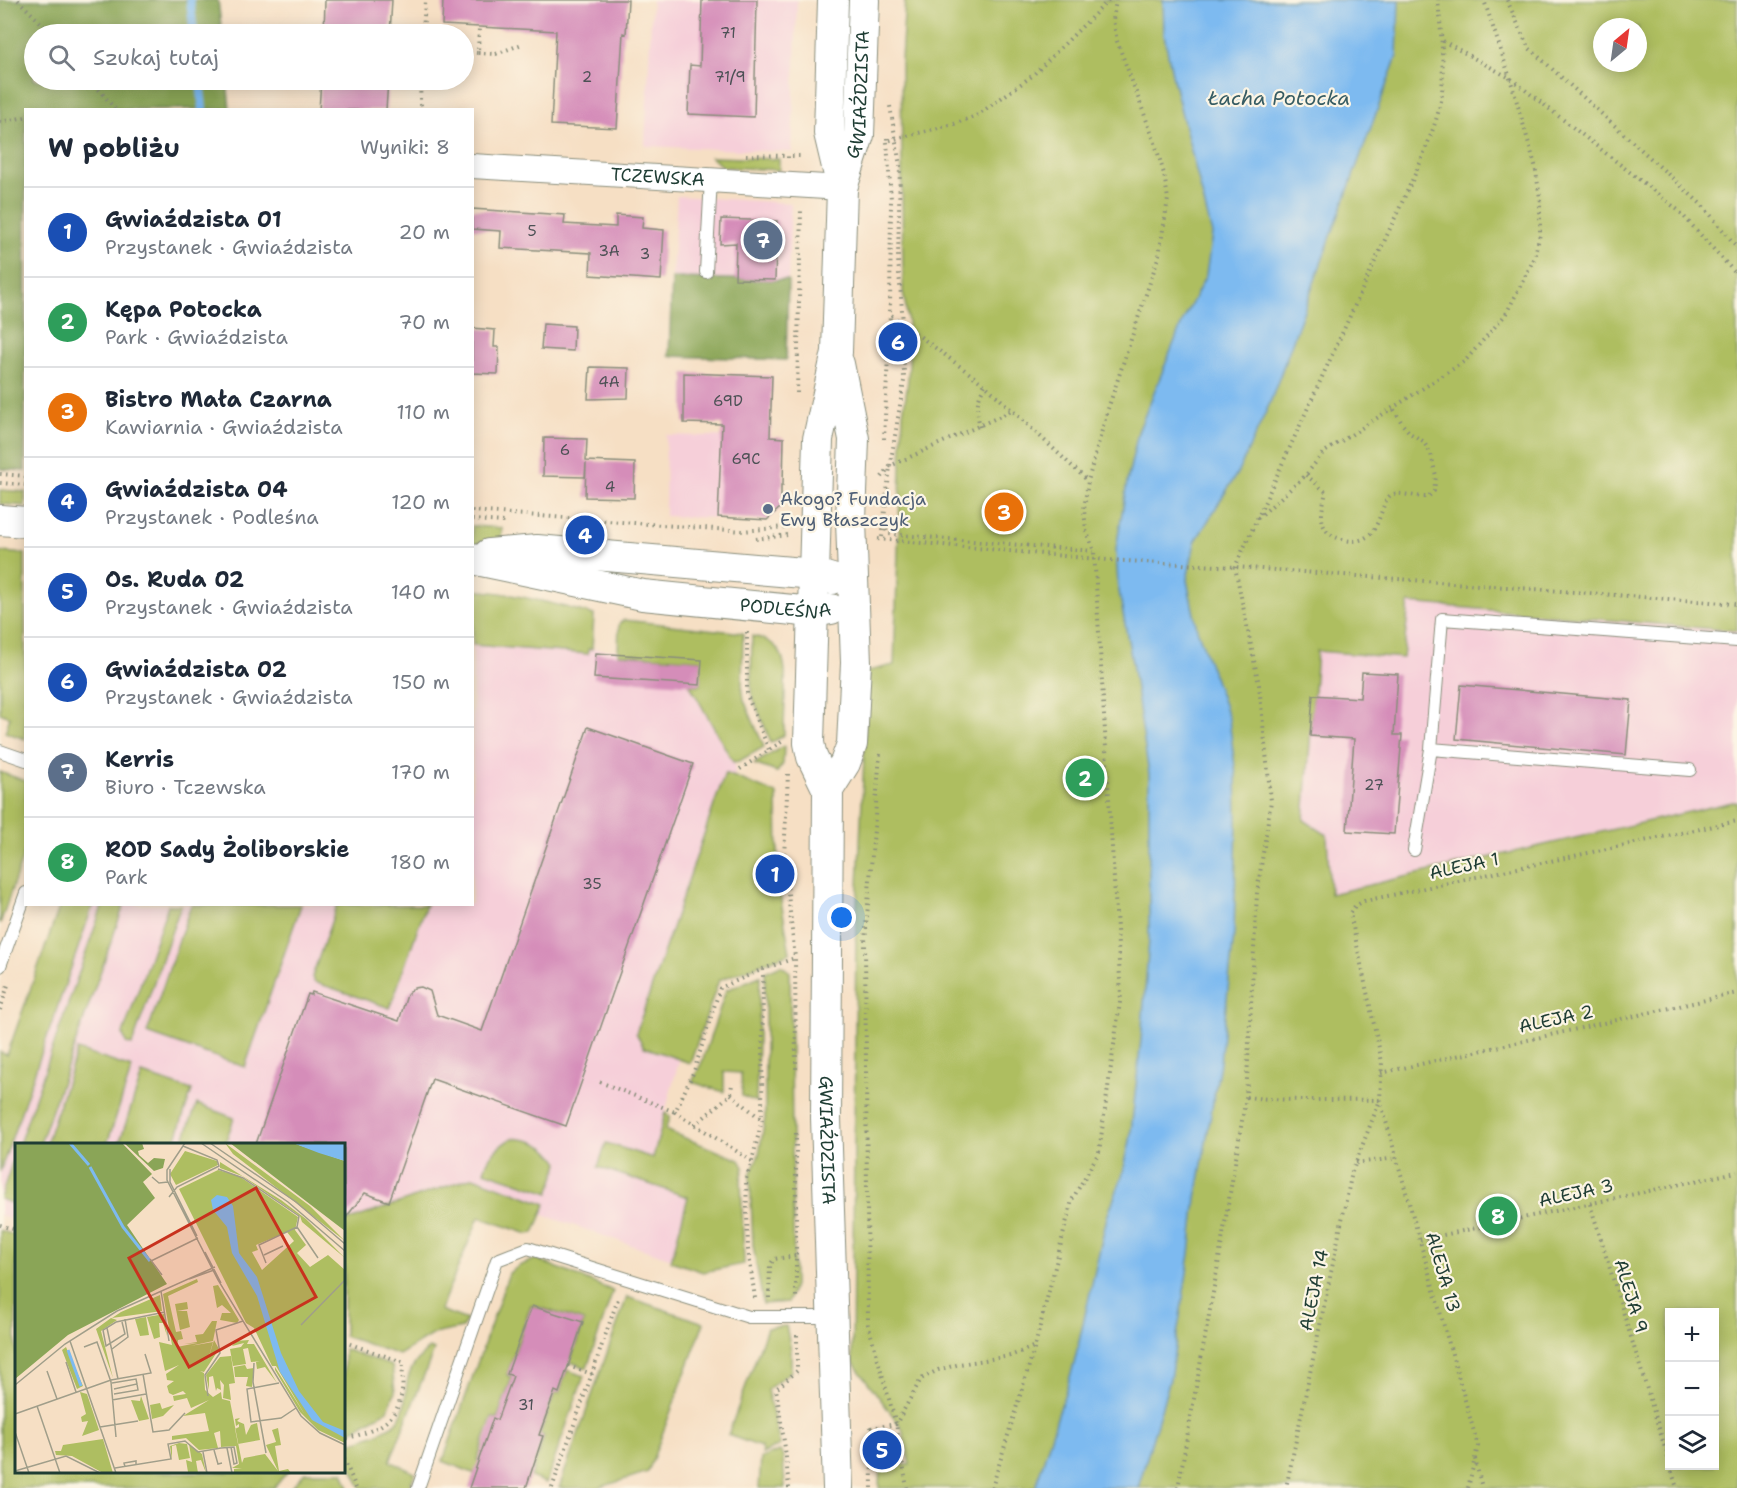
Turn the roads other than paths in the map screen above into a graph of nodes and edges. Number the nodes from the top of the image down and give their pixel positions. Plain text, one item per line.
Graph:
1 (832, 0) edge
2 (864, 0) edge
3 (474, 166) edge
4 (711, 179) junction
5 (842, 188) junction
6 (706, 272) dead end
7 (837, 352) junction
8 (0, 520) edge
9 (24, 522) edge
10 (474, 557) edge
11 (474, 557) edge
12 (815, 574) junction
13 (854, 595) junction
14 (813, 612) junction
15 (1737, 641) edge
16 (1431, 749) junction
17 (0, 751) edge
18 (24, 759) edge
19 (1690, 770) dead end
20 (828, 790) junction
21 (1414, 850) dead end
22 (24, 899) edge
23 (0, 966) edge
24 (831, 1317) junction
25 (418, 1488) edge
26 (838, 1488) edge

1 - 5 street, GWIAŹDZISTA
2 - 5 street, GWIAŹDZISTA
3 - 4 street, TCZEWSKA
4 - 5 street, TCZEWSKA
4 - 6 lane
5 - 7 street, GWIAŹDZISTA
7 - 12 street, GWIAŹDZISTA
7 - 13 street, GWIAŹDZISTA
8 - 9 street
10 - 12 street, PODLEŚNA
11 - 14 street, PODLEŚNA
12 - 13 street, PODLEŚNA
12 - 14 street, GWIAŹDZISTA
13 - 14 street, PODLEŚNA
13 - 20 street, GWIAŹDZISTA
14 - 20 street, GWIAŹDZISTA
15 - 16 lane
16 - 19 lane
16 - 21 lane
17 - 18 lane
20 - 24 street, GWIAŹDZISTA
22 - 23 lane
24 - 25 lane
24 - 26 street, GWIAŹDZISTA

